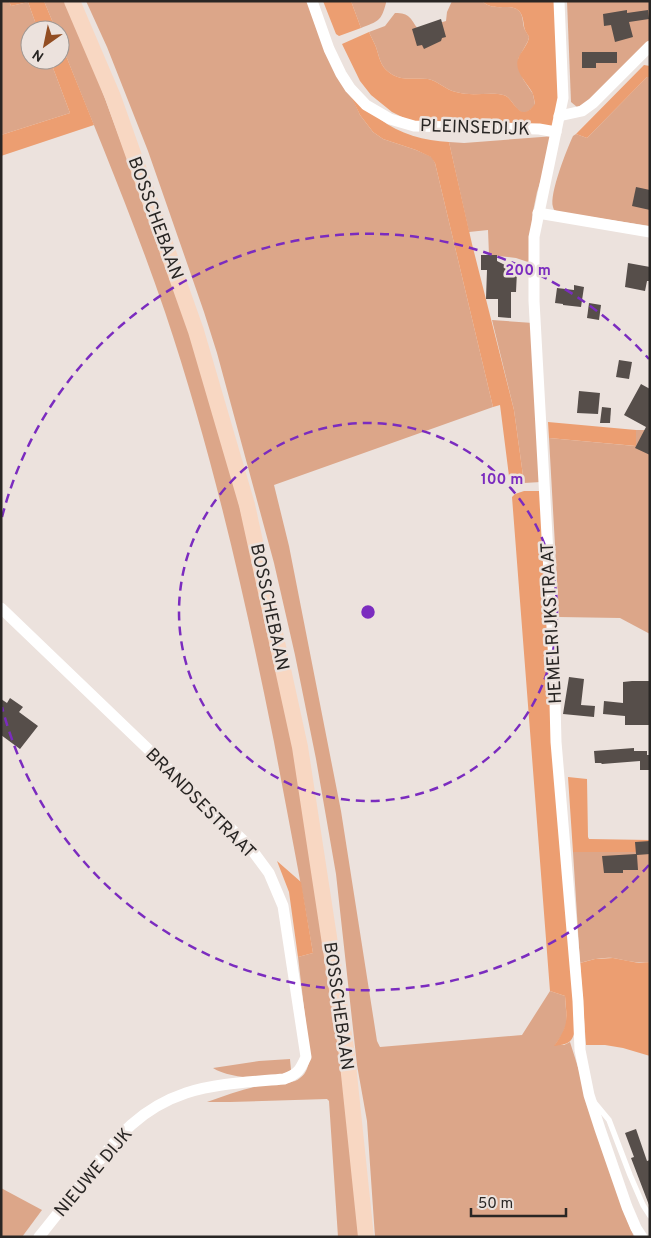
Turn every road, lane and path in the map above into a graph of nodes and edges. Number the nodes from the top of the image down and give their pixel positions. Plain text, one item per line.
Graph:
1 (72, 1) edge
2 (312, 1) edge
3 (559, 1) edge
4 (650, 46) edge
5 (559, 116) junction
6 (556, 132) junction
7 (538, 213) junction
8 (650, 232) edge
9 (1, 608) edge
10 (294, 1076) joint
11 (589, 1095) junction
12 (650, 1216) edge
13 (39, 1237) edge
14 (366, 1237) edge
15 (642, 1237) edge

1 - 14 main road, BOSSCHEBAAN
2 - 6 street, PLEINSEDIJK
3 - 5 street, HEMELRIJKSTRAAT
4 - 5 street
5 - 6 street, HEMELRIJKSTRAAT
6 - 7 street, HEMELRIJKSTRAAT
7 - 8 street
7 - 11 street, HEMELRIJKSTRAAT
9 - 10 street, BRANDSESTRAAT
10 - 13 street, NIEUWE DIJK
11 - 12 lane
11 - 15 street, HEMELRIJKSTRAAT

